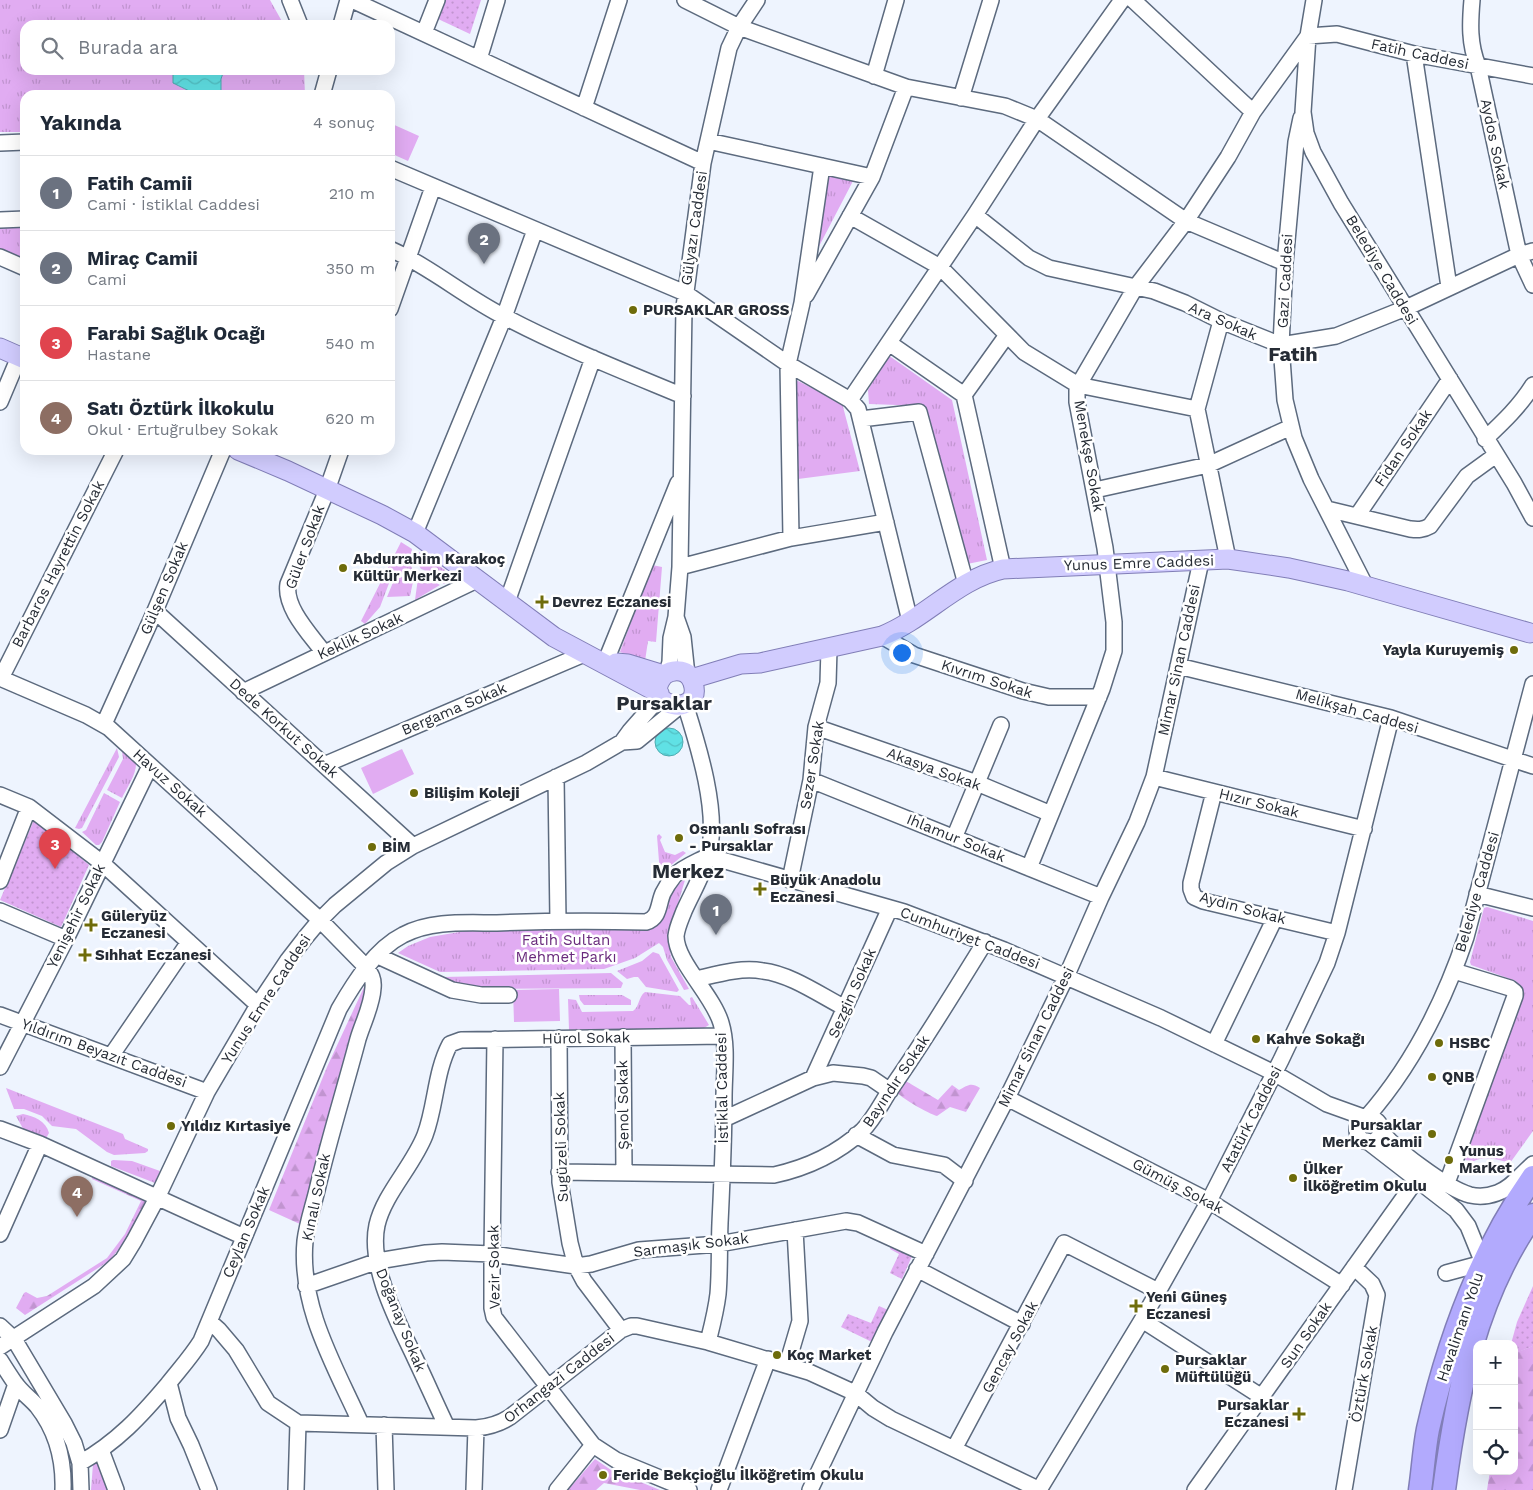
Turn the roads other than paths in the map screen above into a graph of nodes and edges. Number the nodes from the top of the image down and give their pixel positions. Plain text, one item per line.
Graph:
1 (290, 0) edge
2 (350, 0) edge
3 (437, 0) edge
4 (496, 0) edge
5 (619, 0) edge
6 (685, 0) edge
7 (758, 0) edge
8 (896, 0) edge
9 (991, 0) edge
10 (1122, 0) edge
11 (1133, 0) edge
12 (1314, 0) edge
13 (1472, 0) edge
14 (298, 20) edge
15 (344, 20) edge
16 (395, 20) edge
17 (395, 20) edge
18 (739, 27) junction
19 (424, 33) junction
20 (1308, 36) junction
21 (1414, 54) junction
22 (479, 59) junction
23 (1478, 66) junction
24 (318, 75) edge
25 (328, 75) edge
26 (874, 76) junction
27 (1533, 76) edge
28 (906, 87) junction
29 (322, 90) edge
30 (324, 90) edge
31 (961, 98) junction
32 (584, 108) junction
33 (1253, 112) junction
34 (1303, 112) junction
35 (1037, 119) junction
36 (708, 141) junction
37 (20, 142) edge
38 (0, 143) edge
39 (703, 163) junction
40 (822, 166) junction
41 (395, 170) edge
42 (872, 176) junction
43 (433, 187) junction
44 (975, 215) junction
45 (850, 216) junction
46 (20, 219) edge
47 (0, 220) edge
48 (1186, 221) junction
49 (535, 230) junction
50 (395, 251) edge
51 (1526, 253) edge
52 (0, 257) edge
53 (408, 257) junction
54 (1285, 263) junction
55 (20, 266) edge
56 (940, 268) junction
57 (1533, 285) edge
58 (1449, 287) junction
59 (1135, 288) junction
60 (685, 293) junction
61 (395, 295) edge
62 (802, 303) junction
63 (1406, 308) junction
64 (504, 317) junction
65 (1221, 321) junction
66 (1007, 335) junction
67 (889, 343) junction
68 (1281, 345) junction
69 (0, 348) edge
70 (20, 357) edge
71 (593, 358) junction
72 (20, 362) edge
73 (788, 364) junction
74 (1450, 379) junction
75 (1078, 385) junction
76 (1533, 385) edge
77 (964, 395) junction
78 (682, 396) junction
79 (850, 400) junction
80 (0, 402) edge
81 (1197, 409) junction
82 (861, 419) junction
83 (1291, 427) junction
84 (1486, 440) junction
85 (113, 455) edge
86 (221, 455) edge
87 (249, 455) edge
88 (339, 455) edge
89 (1496, 455) junction
90 (1208, 465) junction
91 (681, 475) junction
92 (327, 490) junction
93 (1095, 490) junction
94 (1327, 509) junction
95 (1356, 516) junction
96 (1533, 518) edge
97 (886, 522) junction
98 (415, 533) junction
99 (791, 538) junction
100 (1228, 559) junction
101 (1201, 561) junction
102 (1108, 564) junction
103 (680, 567) junction
104 (1003, 569) junction
105 (477, 580) junction
106 (966, 584) junction
107 (1365, 585) junction
108 (507, 602) junction
109 (155, 611) junction
110 (676, 617) junction
111 (910, 621) junction
112 (1532, 635) edge
113 (882, 636) junction
114 (829, 649) junction
115 (324, 653) junction
116 (584, 654) junction
117 (606, 663) junction
118 (1178, 666) junction
119 (1, 678) edge
120 (1533, 684) edge
121 (662, 685) junction
122 (688, 691) junction
123 (243, 692) junction
124 (1099, 698) junction
125 (1391, 718) junction
126 (104, 724) junction
127 (1001, 725) dead end
128 (816, 727) junction
129 (622, 742) junction
130 (1512, 759) junction
131 (324, 765) junction
132 (150, 766) junction
133 (1533, 766) edge
134 (556, 777) junction
135 (1154, 777) junction
136 (811, 780) junction
137 (976, 783) junction
138 (1214, 792) junction
139 (0, 795) edge
140 (29, 807) junction
141 (1051, 814) junction
142 (1364, 829) junction
143 (954, 838) junction
144 (413, 846) junction
145 (708, 856) junction
146 (102, 862) junction
147 (1029, 868) junction
148 (790, 880) junction
149 (0, 881) edge
150 (1477, 894) junction
151 (1101, 897) junction
152 (890, 908) junction
153 (1533, 908) edge
154 (0, 911) edge
155 (1275, 918) junction
156 (320, 920) junction
157 (558, 921) junction
158 (1337, 933) junction
159 (66, 938) junction
160 (189, 942) junction
161 (985, 942) junction
162 (378, 956) junction
163 (366, 967) junction
164 (1454, 971) junction
165 (1066, 977) junction
166 (697, 979) junction
167 (509, 995) dead end
168 (258, 1005) junction
169 (845, 1008) junction
170 (0, 1015) edge
171 (22, 1023) junction
172 (723, 1036) junction
173 (623, 1037) junction
174 (559, 1038) junction
175 (496, 1039) junction
176 (450, 1044) joint
177 (1214, 1044) junction
178 (111, 1056) junction
179 (0, 1066) edge
180 (1274, 1073) junction
181 (813, 1078) junction
182 (890, 1091) junction
183 (207, 1092) junction
184 (1007, 1098) junction
185 (1327, 1104) junction
186 (724, 1119) junction
187 (1375, 1124) junction
188 (0, 1129) edge
189 (856, 1135) junction
190 (1362, 1137) junction
191 (40, 1144) junction
192 (1533, 1164) edge
193 (559, 1172) junction
194 (624, 1173) junction
195 (722, 1175) junction
196 (1533, 1177) edge
197 (1417, 1179) junction
198 (965, 1181) junction
199 (1447, 1184) junction
200 (157, 1198) junction
201 (1209, 1201) junction
202 (1533, 1215) edge
203 (795, 1230) junction
204 (0, 1234) edge
205 (244, 1237) junction
206 (1533, 1238) edge
207 (719, 1244) junction
208 (492, 1254) junction
209 (926, 1254) junction
210 (378, 1261) junction
211 (1483, 1263) junction
212 (576, 1266) junction
213 (1354, 1267) junction
214 (917, 1270) junction
215 (1446, 1273) dead end
216 (1342, 1285) junction
217 (306, 1286) junction
218 (1158, 1291) junction
219 (1142, 1320) junction
220 (210, 1322) junction
221 (1022, 1324) junction
222 (0, 1326) edge
223 (621, 1330) junction
224 (14, 1338) junction
225 (1489, 1340) edge
226 (708, 1342) junction
227 (0, 1347) edge
228 (768, 1359) junction
229 (0, 1360) edge
230 (787, 1365) junction
231 (168, 1383) junction
232 (16, 1384) junction
233 (1477, 1385) edge
234 (548, 1386) junction
235 (855, 1393) junction
236 (1262, 1397) junction
237 (298, 1423) junction
238 (361, 1424) junction
239 (384, 1425) junction
240 (447, 1427) junction
241 (476, 1428) junction
242 (0, 1430) edge
243 (593, 1445) junction
244 (102, 1450) junction
245 (954, 1450) junction
246 (80, 1462) junction
247 (63, 1490) edge
248 (81, 1490) edge
249 (116, 1490) edge
250 (209, 1490) edge
251 (296, 1490) edge
252 (386, 1490) edge
253 (474, 1490) edge
254 (557, 1490) edge
255 (689, 1490) edge
256 (719, 1490) edge
257 (810, 1490) edge
258 (1039, 1490) edge
259 (1195, 1490) edge
260 (1344, 1490) edge
261 (1407, 1490) edge
262 (1420, 1490) edge
263 (1444, 1490) edge
264 (1458, 1490) edge

1 - 14 street
2 - 15 street
2 - 17 street
3 - 19 street
4 - 22 street
5 - 32 street
6 - 18 street
7 - 18 street, Gülyazı Caddesi
8 - 26 street
9 - 31 street
10 - 35 street
11 - 33 street
12 - 20 street, Belediye Caddesi
13 - 23 street, Aydos Sokak
16 - 19 street
18 - 26 street
18 - 36 street, Gülyazı Caddesi
19 - 22 street
20 - 21 street, Fatih Caddesi
20 - 33 street, Menekşe Sokak
20 - 34 street, Belediye Caddesi
21 - 23 street, Fatih Caddesi
21 - 58 street
22 - 32 street
23 - 27 street, Fatih Caddesi
23 - 51 street, Aydos Sokak
24 - 29 street
25 - 30 street
26 - 28 street
28 - 31 street
28 - 42 street
31 - 35 street
32 - 39 street
33 - 48 street, Menekşe Sokak
34 - 54 street, Gazi Caddesi
34 - 63 street, Belediye Caddesi
35 - 44 street
35 - 48 street
36 - 39 street, Gülyazı Caddesi
36 - 40 street
37 - 38 street
39 - 60 street, Gülyazı Caddesi
40 - 42 street
40 - 62 street
41 - 43 street
42 - 45 street
43 - 49 street
43 - 53 street
44 - 56 street
44 - 59 street, Ara Sokak
45 - 56 street
45 - 62 street
46 - 47 street
48 - 54 street
48 - 59 street, Menekşe Sokak
49 - 60 street
49 - 64 street
50 - 53 street
51 - 57 street, Aydos Sokak
51 - 58 street
52 - 55 street
53 - 61 street
53 - 64 street
54 - 68 street, Gazi Caddesi
56 - 66 street
56 - 67 street
58 - 63 street
59 - 65 street, Ara Sokak
59 - 75 street, Menekşe Sokak
60 - 73 street
60 - 78 street, Gülyazı Caddesi
62 - 73 street
63 - 68 street
63 - 74 street, Belediye Caddesi
64 - 71 street
64 - 98 street
65 - 68 street, Ara Sokak
65 - 81 street
66 - 75 street
66 - 77 street
67 - 77 street
67 - 79 street
68 - 83 street, Gazi Caddesi
69 - 70 main road
71 - 78 street
71 - 108 street
72 - 80 street
73 - 79 street
73 - 99 street
74 - 84 street, Belediye Caddesi
74 - 95 street, Fidan Sokak
75 - 81 street
75 - 93 street, Menekşe Sokak
76 - 84 street
77 - 104 street
78 - 91 street, Gülyazı Caddesi
79 - 82 street
81 - 90 street
82 - 97 street
82 - 106 street
83 - 90 street
83 - 94 street, Gazi Caddesi
84 - 89 street, Belediye Caddesi
85 - 119 street, Barbaros Hayrettin Sokak
86 - 109 street, Gülşen Sokak
87 - 92 main road
88 - 92 street, Güler Sokak
89 - 95 street
89 - 96 street, Belediye Caddesi
90 - 93 street
90 - 100 street
91 - 103 street, Gülyazı Caddesi
91 - 117 street
92 - 98 main road
92 - 115 street, Güler Sokak
93 - 102 street, Menekşe Sokak
94 - 95 street
94 - 107 street, Gazi Caddesi
97 - 99 street
97 - 111 street
98 - 105 main road
99 - 103 street
100 - 101 main road, Yunus Emre Caddesi
100 - 107 main road, Yunus Emre Caddesi
101 - 102 main road, Yunus Emre Caddesi
101 - 118 street, Mimar Sinan Caddesi
102 - 104 main road, Yunus Emre Caddesi
102 - 124 street, Menekşe Sokak
103 - 110 street, Gülyazı Caddesi
104 - 106 main road, Yunus Emre Caddesi
105 - 108 main road
105 - 115 street, Keklik Sokak
106 - 111 main road, Yunus Emre Caddesi
107 - 112 main road, Yunus Emre Caddesi
108 - 116 main road
109 - 123 street, Dede Korkut Sokak
109 - 126 street, Gülşen Sokak
110 - 121 street
110 - 122 street, İstiklal Caddesi
111 - 113 main road, Yunus Emre Caddesi
113 - 114 main road, Yunus Emre Caddesi
113 - 124 street, Kıvrım Sokak
114 - 122 main road, Yunus Emre Caddesi
114 - 128 street, Sezer Sokak
115 - 123 street, Keklik Sokak
116 - 117 main road
116 - 131 street, Bergama Sokak
117 - 121 main road
118 - 125 street, Melikşah Caddesi
118 - 135 street, Mimar Sinan Caddesi
119 - 126 street, Havuz Sokak
120 - 130 street, Belediye Caddesi
121 - 122 main road
121 - 122 main road
121 - 129 street
122 - 129 street
122 - 145 street, İstiklal Caddesi
123 - 131 street, Dede Korkut Sokak
124 - 141 street, Menekşe Sokak
125 - 130 street, Melikşah Caddesi
125 - 142 street, Atatürk Caddesi
126 - 132 street, Havuz Sokak
127 - 137 street
128 - 136 street, Sezer Sokak
128 - 137 street, Akasya Sokak
129 - 134 street, Yunus Emre Caddesi
130 - 133 street, Melikşah Caddesi
130 - 150 street, Belediye Caddesi
131 - 144 street, Dede Korkut Sokak
132 - 146 street, Yenişehir Sokak
132 - 156 street, Havuz Sokak
134 - 144 street, Yunus Emre Caddesi
134 - 157 street
135 - 138 street, Hızır Sokak
135 - 151 street, Mimar Sinan Caddesi
136 - 143 street, Ihlamur Sokak
136 - 148 street, Sezer Sokak
137 - 141 street, Akasya Sokak
137 - 143 street
138 - 142 street, Hızır Sokak
138 - 155 street, Aydın Sokak
139 - 140 street
140 - 146 street
140 - 149 street
141 - 147 street, Menekşe Sokak
142 - 158 street, Atatürk Caddesi
143 - 147 street, Ihlamur Sokak
144 - 156 street, Yunus Emre Caddesi
145 - 148 street, Cumhuriyet Caddesi
145 - 157 street, Ceylan Sokak
145 - 166 street, İstiklal Caddesi
146 - 159 street, Yenişehir Sokak
146 - 160 street
147 - 151 street, Ihlamur Sokak
148 - 152 street, Cumhuriyet Caddesi
150 - 153 street
150 - 164 street, Belediye Caddesi
151 - 165 street, Mimar Sinan Caddesi
152 - 161 street, Cumhuriyet Caddesi
152 - 169 street, Sezgin Sokak
154 - 159 street
155 - 158 street, Aydın Sokak
155 - 177 street
156 - 163 street, Havuz Sokak
156 - 168 street, Yunus Emre Caddesi
157 - 162 street, Ceylan Sokak
158 - 180 street, Atatürk Caddesi
159 - 171 street, Yenişehir Sokak
160 - 168 street
160 - 178 street
161 - 165 street, Cumhuriyet Caddesi
161 - 182 street, Bayındır Sokak
162 - 163 street, Ceylan Sokak
162 - 167 street
163 - 205 street, Ceylan Sokak
163 - 217 street, Kınalı Sokak
164 - 187 street, Belediye Caddesi
164 - 199 street
165 - 177 street, Cumhuriyet Caddesi
165 - 184 street, Mimar Sinan Caddesi
166 - 169 street
166 - 172 street, İstiklal Caddesi
168 - 183 street, Yunus Emre Caddesi
169 - 181 street, Sezgin Sokak
170 - 171 street, Yıldırım Beyazıt Caddesi
171 - 178 street, Yıldırım Beyazıt Caddesi
171 - 179 street, Yenişehir Sokak
172 - 173 street, Hürol Sokak
172 - 186 street, İstiklal Caddesi
173 - 174 street, Hürol Sokak
173 - 194 street, Şenol Sokak
174 - 175 street, Hürol Sokak
174 - 193 street, Sugüzeli Sokak
175 - 176 street, Hürol Sokak
175 - 208 street, Vezir Sokak
176 - 210 street, Doğanay Sokak
177 - 180 street, Cumhuriyet Caddesi
178 - 183 street, Yıldırım Beyazıt Caddesi
180 - 185 street, Cumhuriyet Caddesi
180 - 201 street, Atatürk Caddesi
181 - 182 street
181 - 186 street
182 - 189 street, Bayındır Sokak
183 - 200 street, Yunus Emre Caddesi
184 - 198 street, Mimar Sinan Caddesi
184 - 201 street, Gümüş Sokak
185 - 187 street
185 - 190 street
186 - 195 street, İstiklal Caddesi
187 - 190 street
187 - 190 street, Belediye Caddesi
187 - 199 street
188 - 191 street
189 - 195 street, Bayındır Sokak
189 - 198 street
190 - 197 street
191 - 200 street
191 - 204 street
192 - 199 street
193 - 194 street, Bayındır Sokak
193 - 212 street, Sugüzeli Sokak
194 - 195 street, Bayındır Sokak
195 - 207 street, İstiklal Caddesi
196 - 211 highway, Havalimanı Yolu
197 - 211 street
197 - 213 street, Sun Sokak
198 - 209 street, Mimar Sinan Caddesi
200 - 205 street
200 - 224 street, Yunus Emre Caddesi
201 - 216 street, Gümüş Sokak
201 - 218 street, Atatürk Caddesi
202 - 263 highway
203 - 207 street, Sarmaşık Sokak
203 - 209 street, Sarmaşık Sokak
203 - 230 street
205 - 220 street, Ceylan Sokak
206 - 225 highway
207 - 212 street, Sarmaşık Sokak
207 - 226 street, İstiklal Caddesi
208 - 210 street, Sarmaşık Sokak
208 - 212 street, Sarmaşık Sokak
208 - 234 street, Vezir Sokak
209 - 214 street, Mimar Sinan Caddesi
210 - 217 street, Sarmaşık Sokak
210 - 240 street, Doğanay Sokak
211 - 215 street
211 - 261 highway
211 - 262 highway, Havalimanı Yolu
212 - 223 street, Sugüzeli Sokak
213 - 216 street, Sun Sokak
213 - 260 street, Öztürk Sokak
214 - 221 street
214 - 235 street, Mimar Sinan Caddesi
216 - 236 street, Sun Sokak
217 - 238 street, Kınalı Sokak
218 - 219 street, Atatürk Caddesi
218 - 221 street, Gencay Sokak
219 - 236 street
219 - 258 street, Atatürk Caddesi
220 - 231 street, Ceylan Sokak
220 - 237 street
221 - 245 street, Gencay Sokak
222 - 224 street
223 - 226 street, Orhangazi Caddesi
223 - 234 street, Orhangazi Caddesi
224 - 227 street, Yunus Emre Caddesi
224 - 246 street
226 - 228 street, Orhangazi Caddesi
228 - 230 street, Orhangazi Caddesi
228 - 256 street
229 - 232 street
230 - 235 street, Orhangazi Caddesi
231 - 244 street, Ceylan Sokak
231 - 250 street
232 - 242 street
232 - 247 street
233 - 264 highway
234 - 241 street, Orhangazi Caddesi
234 - 243 street, Vezir Sokak
235 - 245 street, Orhangazi Caddesi
235 - 257 street, Mimar Sinan Caddesi
236 - 259 street, Sun Sokak
237 - 238 street, Orhangazi Caddesi
237 - 251 street
238 - 239 street, Orhangazi Caddesi
239 - 240 street, Orhangazi Caddesi
239 - 252 street
240 - 241 street, Orhangazi Caddesi
241 - 253 street
243 - 254 street
243 - 255 street, Vezir Sokak
244 - 246 street, Ceylan Sokak
244 - 249 street
245 - 258 street, Orhangazi Caddesi
246 - 248 street

